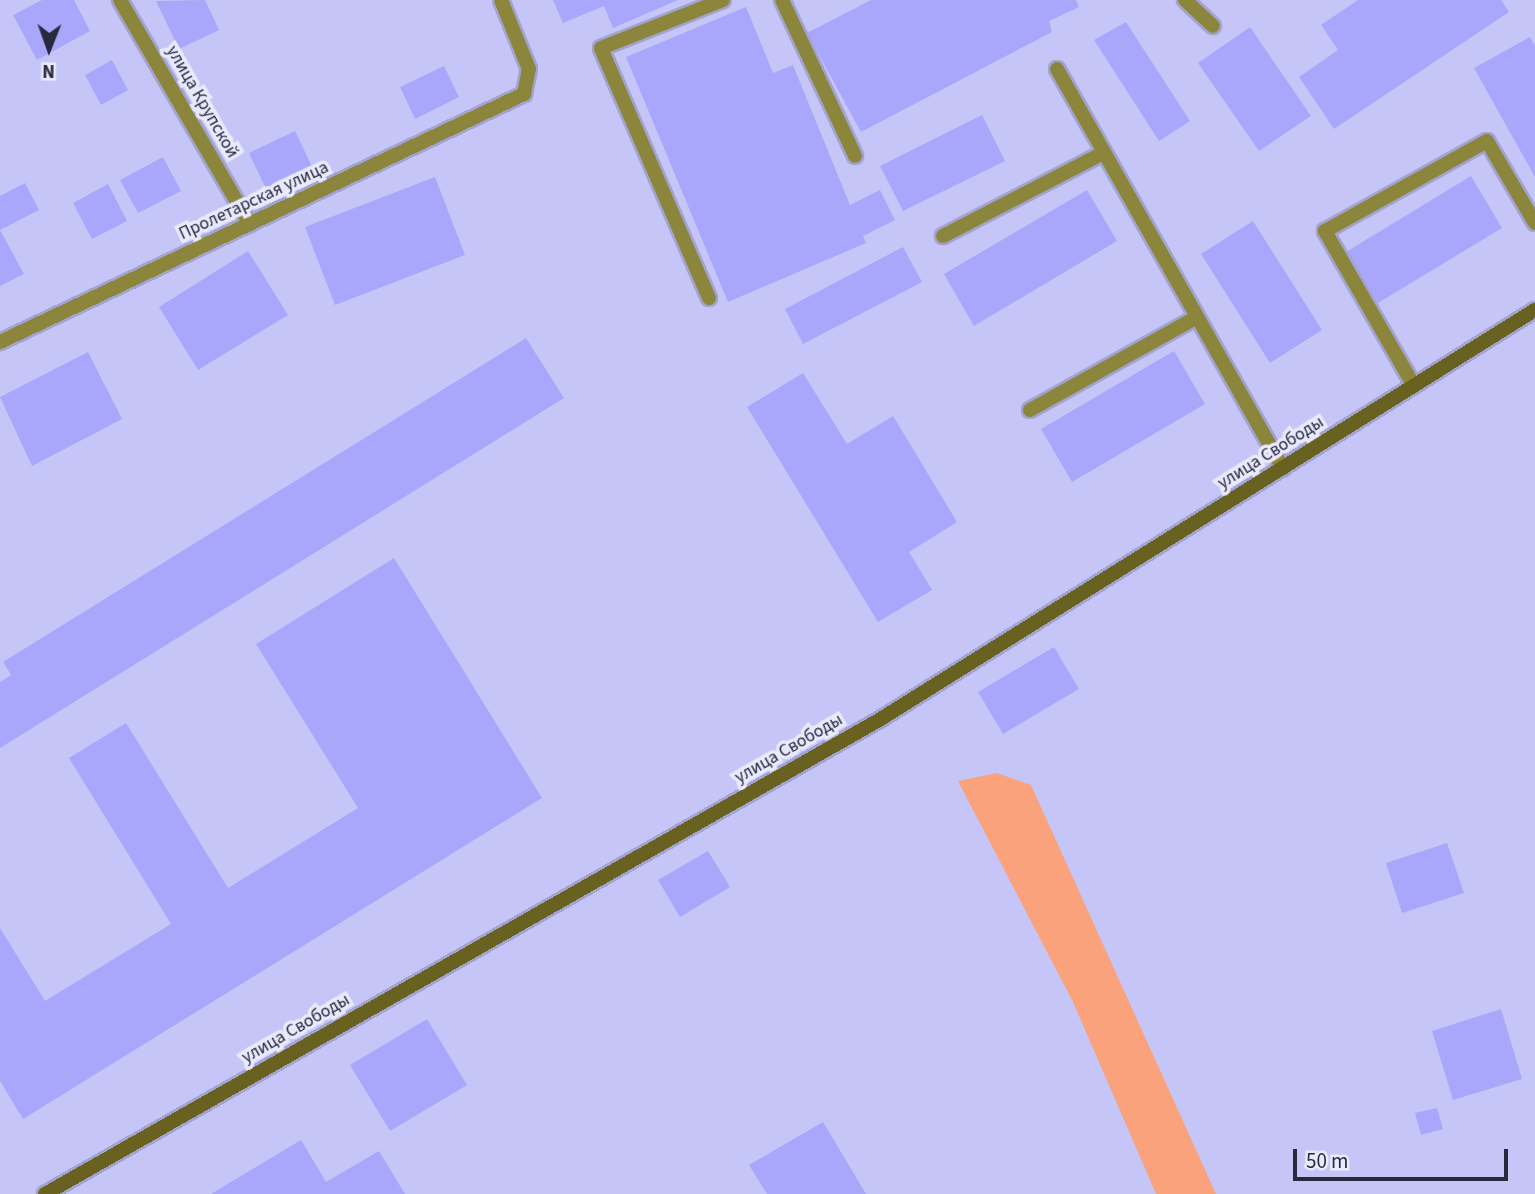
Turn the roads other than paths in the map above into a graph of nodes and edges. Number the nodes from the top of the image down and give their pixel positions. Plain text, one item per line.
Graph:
1 (120, 0) edge
2 (501, 0) edge
3 (782, 0) edge
4 (1185, 0) edge
5 (718, 1) edge
6 (1213, 26) dead end
7 (1056, 69) dead end
8 (1103, 153) junction
9 (855, 156) dead end
10 (1535, 223) edge
11 (250, 224) junction
12 (943, 236) dead end
13 (709, 298) dead end
14 (1535, 310) edge
15 (1195, 318) junction
16 (0, 342) edge
17 (1414, 386) junction
18 (1030, 410) dead end
19 (1283, 469) junction
20 (45, 1194) edge

1 - 11 street, улица Крупской
2 - 11 street, Пролетарская улица
3 - 9 street
4 - 6 street
5 - 13 street
7 - 8 street
8 - 12 street
8 - 15 street
10 - 17 street
11 - 16 street, Пролетарская улица
14 - 17 main road, улица Свободы
15 - 18 street
15 - 19 street
17 - 19 main road, улица Свободы
19 - 20 main road, улица Свободы

